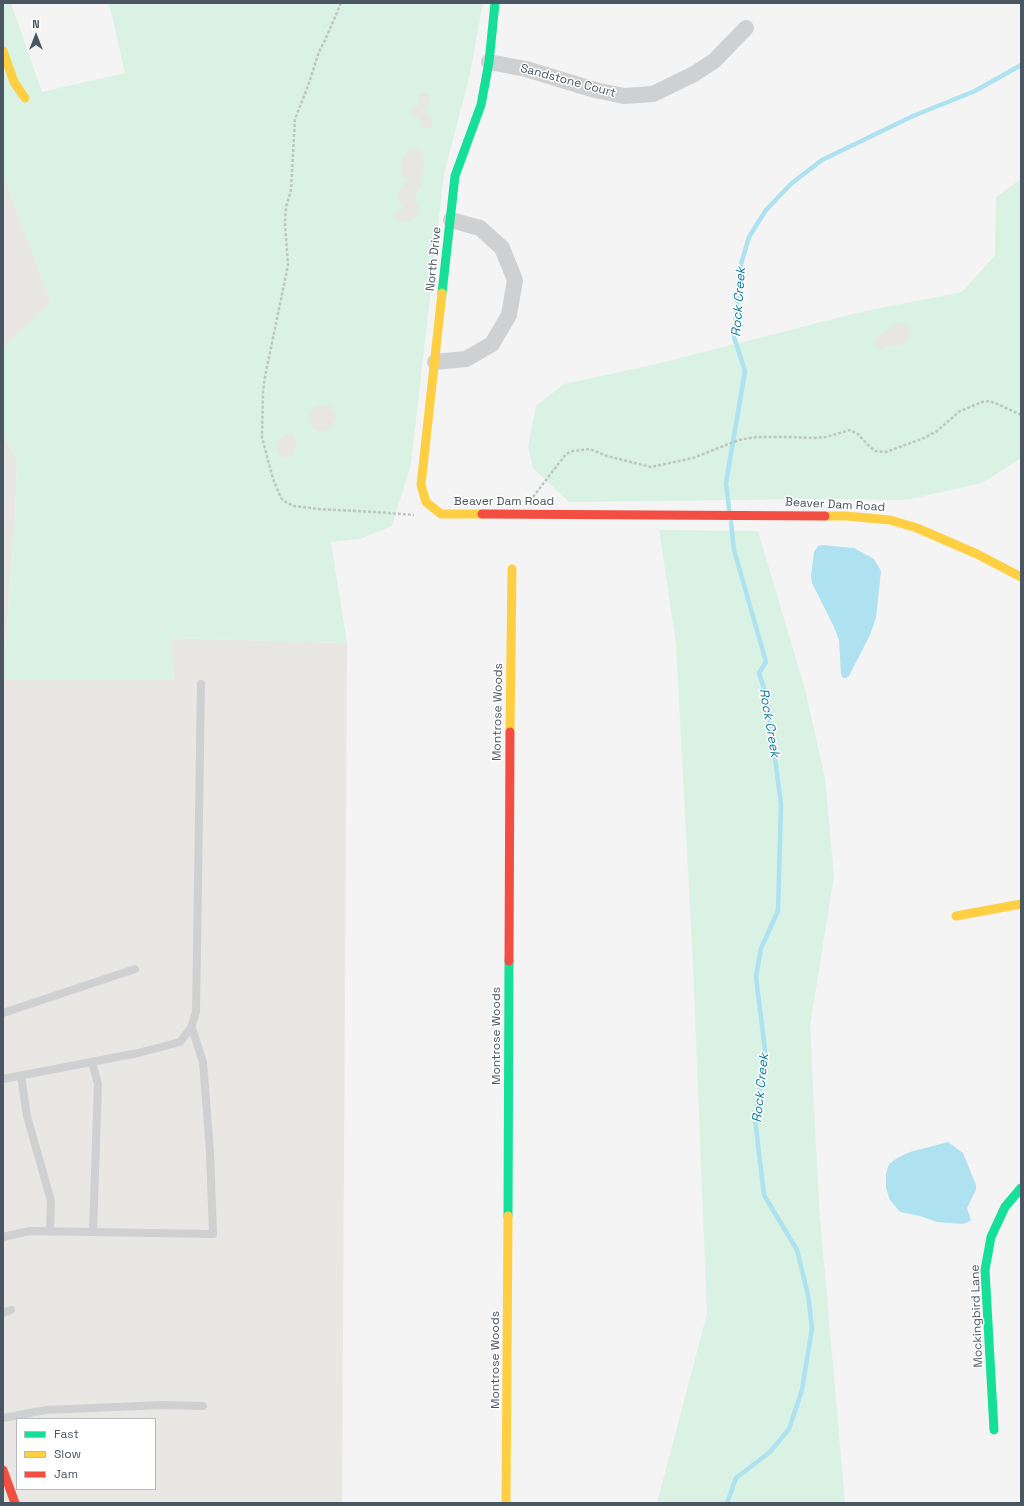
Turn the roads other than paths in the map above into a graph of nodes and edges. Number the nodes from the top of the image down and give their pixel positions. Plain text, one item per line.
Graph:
1 (495, 3) edge
2 (746, 28) dead end
3 (3, 51) edge
4 (489, 62) junction
5 (25, 98) dead end
6 (450, 220) junction
7 (435, 362) junction
8 (441, 514) joint
9 (512, 569) dead end
10 (1021, 577) edge
11 (200, 684) dead end
12 (1021, 904) edge
13 (956, 916) dead end
14 (135, 969) dead end
15 (3, 1013) edge
16 (192, 1028) junction
17 (92, 1062) junction
18 (21, 1076) junction
19 (3, 1079) edge
20 (1021, 1188) edge
21 (50, 1232) junction
22 (93, 1232) junction
23 (3, 1236) edge
24 (203, 1406) dead end
25 (3, 1418) edge
26 (994, 1430) dead end
27 (3, 1470) edge
28 (15, 1503) edge
29 (506, 1503) edge

1 - 4 street, North Drive
2 - 4 street, Sandstone Court
3 - 5 street
4 - 6 street, North Drive
6 - 7 street, North Drive
6 - 7 street
7 - 8 street, North Drive
8 - 10 street, Beaver Dam Road
9 - 29 street, Montrose Woods
11 - 16 lane
12 - 13 street
14 - 15 lane
16 - 17 lane
16 - 22 lane
17 - 18 lane
17 - 22 lane
18 - 19 lane
18 - 21 lane
20 - 26 street, Mockingbird Lane
21 - 22 lane
21 - 23 lane
24 - 25 lane
27 - 28 street

